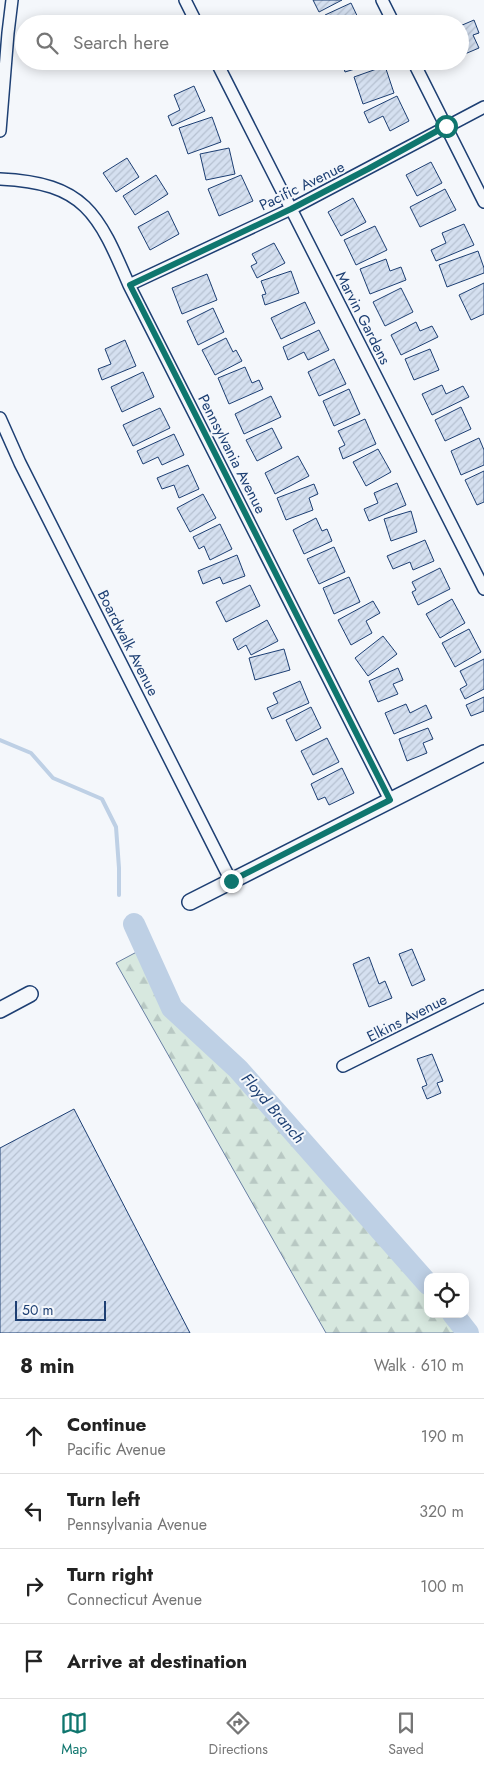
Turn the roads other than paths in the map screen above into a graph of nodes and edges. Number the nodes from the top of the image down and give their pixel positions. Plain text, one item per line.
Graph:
1 (12, 0) edge
2 (185, 0) edge
3 (382, 0) edge
4 (192, 15) edge
5 (390, 15) edge
6 (221, 70) edge
7 (418, 70) edge
8 (484, 107) edge
9 (446, 126) junction
10 (0, 130) edge
11 (0, 179) edge
12 (484, 202) edge
13 (291, 209) junction
14 (130, 285) junction
15 (0, 418) edge
16 (484, 589) edge
17 (484, 753) edge
18 (390, 800) junction
19 (231, 881) junction
20 (190, 902) dead end
21 (30, 994) dead end
22 (484, 996) edge
23 (0, 1010) edge
24 (343, 1066) dead end

1 - 10 street
2 - 4 street
3 - 5 street
6 - 13 street, Marvin Gardens
7 - 9 street
8 - 9 street, Pacific Avenue
9 - 12 street
9 - 13 street, Pacific Avenue
11 - 14 street, Pennsylvania Avenue
13 - 14 street, Pacific Avenue
13 - 16 street, Marvin Gardens
14 - 18 street, Pennsylvania Avenue
15 - 19 street, Boardwalk Avenue
17 - 18 street
18 - 19 street
19 - 20 street
21 - 23 street
22 - 24 street, Elkins Avenue

